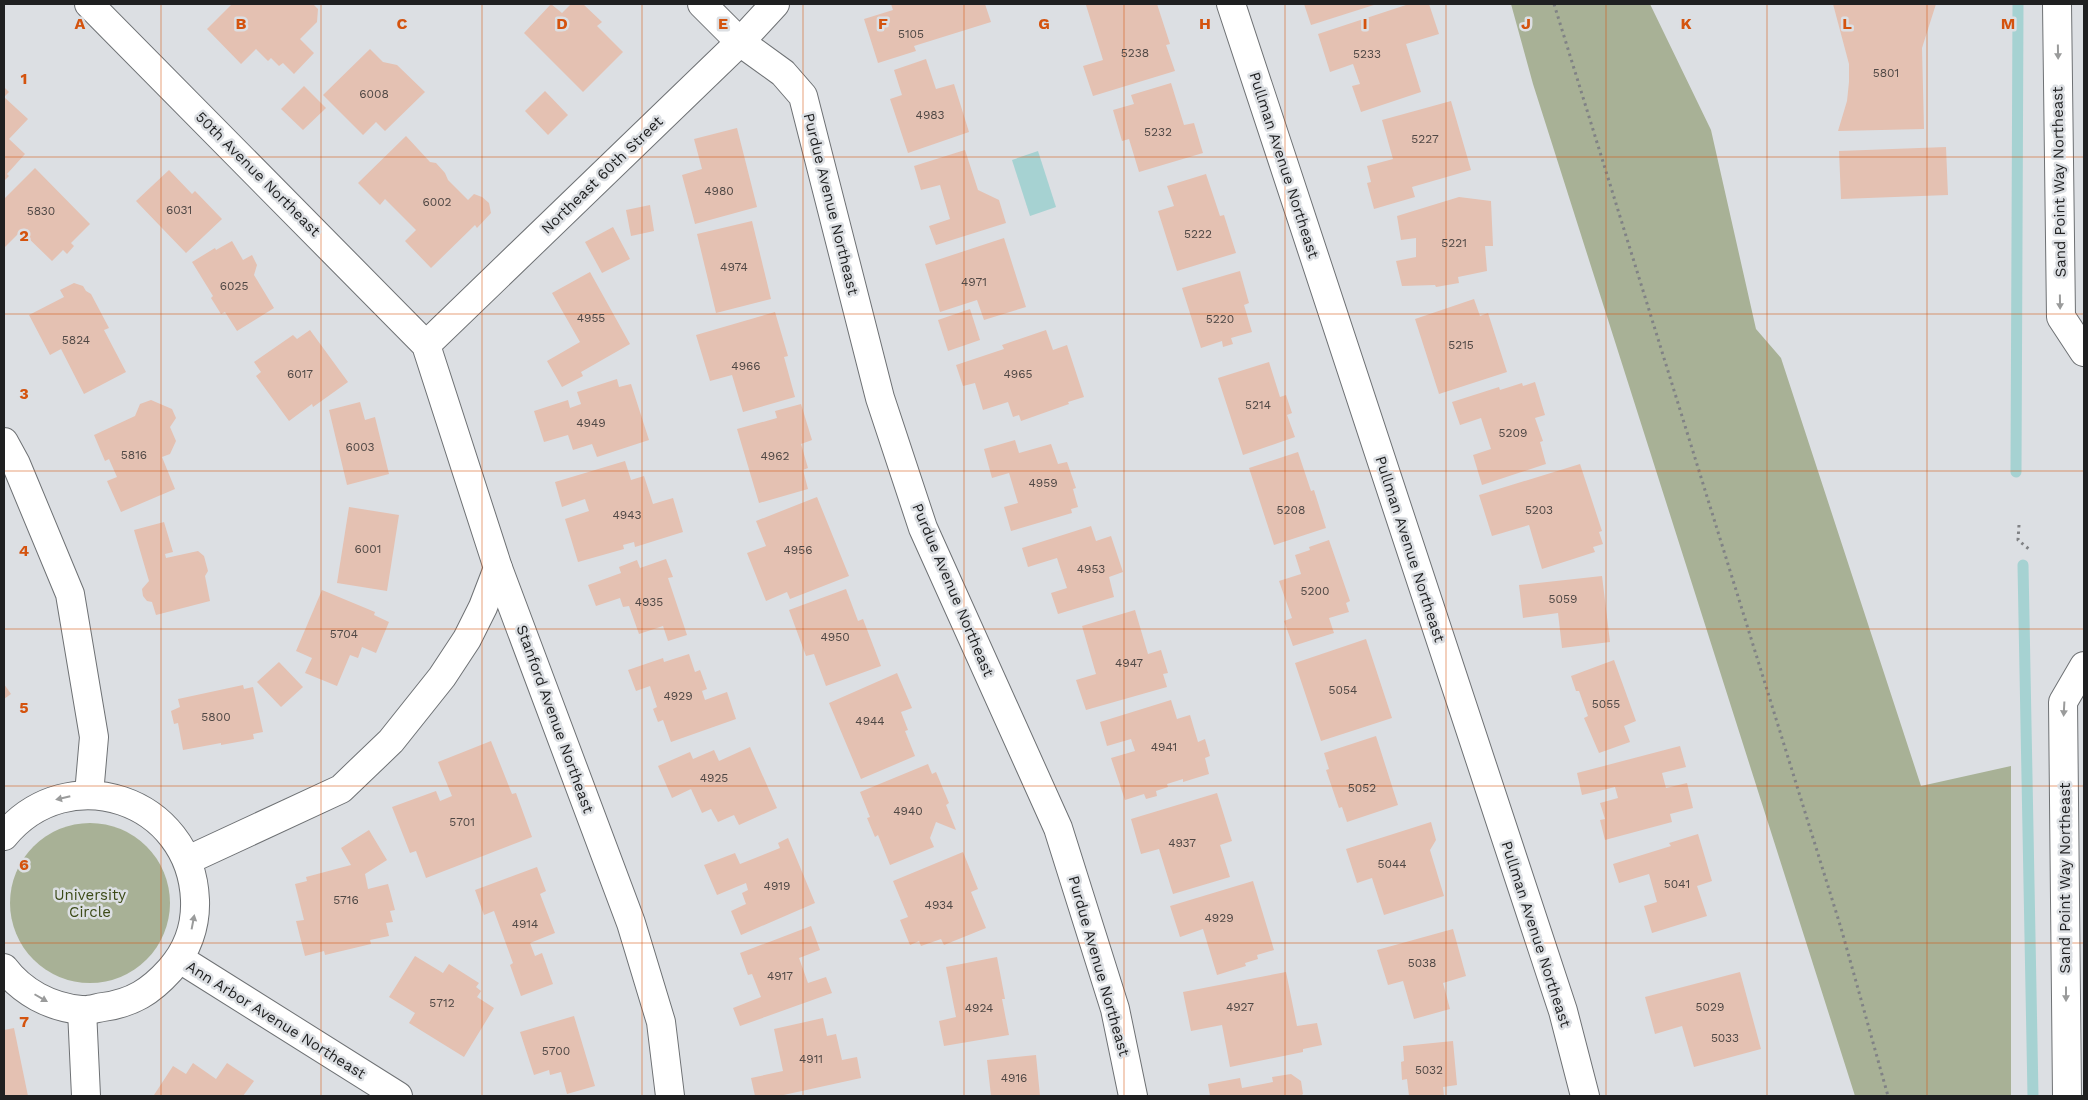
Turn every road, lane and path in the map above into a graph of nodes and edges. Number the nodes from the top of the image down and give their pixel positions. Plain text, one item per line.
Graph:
1 (89, 4) edge
2 (702, 4) edge
3 (775, 4) edge
4 (1231, 4) edge
5 (1554, 4) edge
6 (2057, 4) edge
7 (740, 42) junction
8 (426, 345) junction
9 (2084, 352) edge
10 (4, 442) edge
11 (2019, 525) dead end
12 (2030, 550) dead end
13 (498, 568) junction
14 (2084, 666) edge
15 (89, 794) junction
16 (4, 836) edge
17 (188, 860) junction
18 (180, 959) junction
19 (4, 968) edge
20 (82, 1010) junction
21 (86, 1096) edge
22 (398, 1096) edge
23 (670, 1096) edge
24 (1133, 1096) edge
25 (1585, 1096) edge
26 (1888, 1096) edge
27 (2067, 1096) edge

1 - 8 street, 50th Avenue Northeast
2 - 7 street, Purdue Avenue Northeast
3 - 7 street, Northeast 60th Street
4 - 25 street, Pullman Avenue Northeast
5 - 26 path
6 -> 9 street, Sand Point Way Northeast
7 - 8 street, Northeast 60th Street
7 - 24 street, Purdue Avenue Northeast
8 - 13 street, Stanford Avenue Northeast
10 - 15 street
11 - 12 path
13 - 17 street
13 - 23 street, Stanford Avenue Northeast
14 -> 27 street, Sand Point Way Northeast
15 -> 16 street
15 - 17 street
18 -> 17 street
18 - 20 street
18 - 22 street, Ann Arbor Avenue Northeast
19 -> 20 street
20 - 21 street

